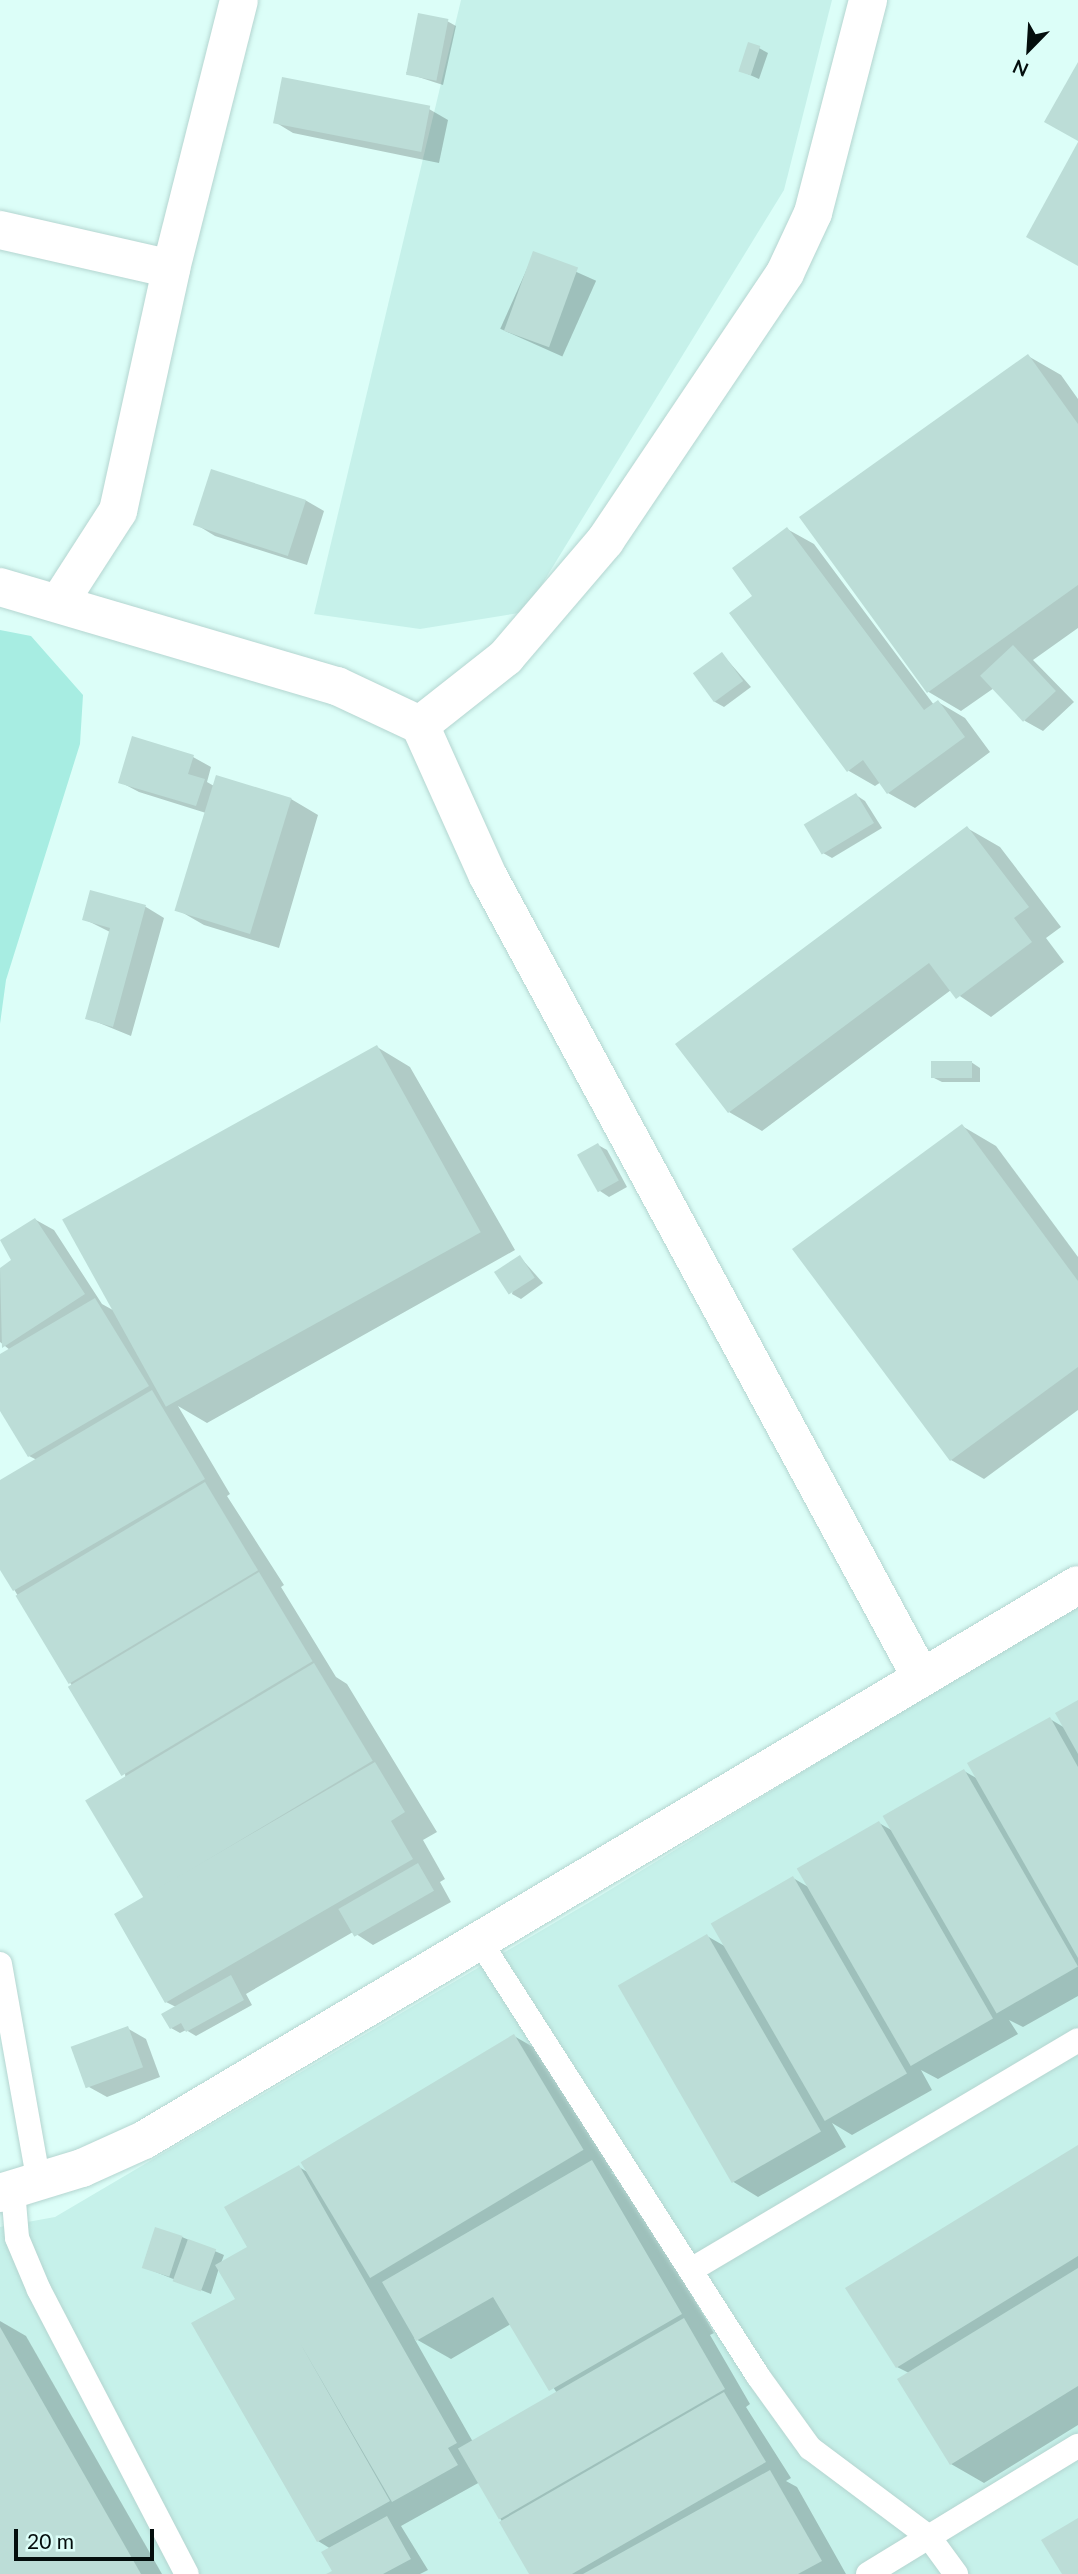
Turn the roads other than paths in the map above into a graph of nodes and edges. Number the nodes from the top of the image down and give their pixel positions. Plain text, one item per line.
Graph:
1 (239, 0) edge
2 (867, 0) edge
3 (0, 230) edge
4 (171, 269) junction
5 (0, 587) edge
6 (60, 601) junction
7 (421, 725) junction
8 (1078, 1585) edge
9 (921, 1677) junction
10 (480, 1940) junction
11 (0, 1964) edge
12 (1078, 2040) edge
13 (17, 2188) edge
14 (691, 2270) junction
15 (1078, 2445) edge
16 (929, 2537) junction
17 (187, 2574) edge
18 (868, 2574) edge
19 (956, 2574) edge

1 - 4 street
2 - 7 street
3 - 4 street
4 - 6 street
5 - 6 street
6 - 7 street
7 - 9 street
8 - 9 street
9 - 10 street
10 - 13 street
10 - 14 lane
11 - 13 lane
12 - 14 lane
13 - 17 lane
14 - 16 lane
15 - 16 lane
16 - 18 lane
16 - 19 lane

